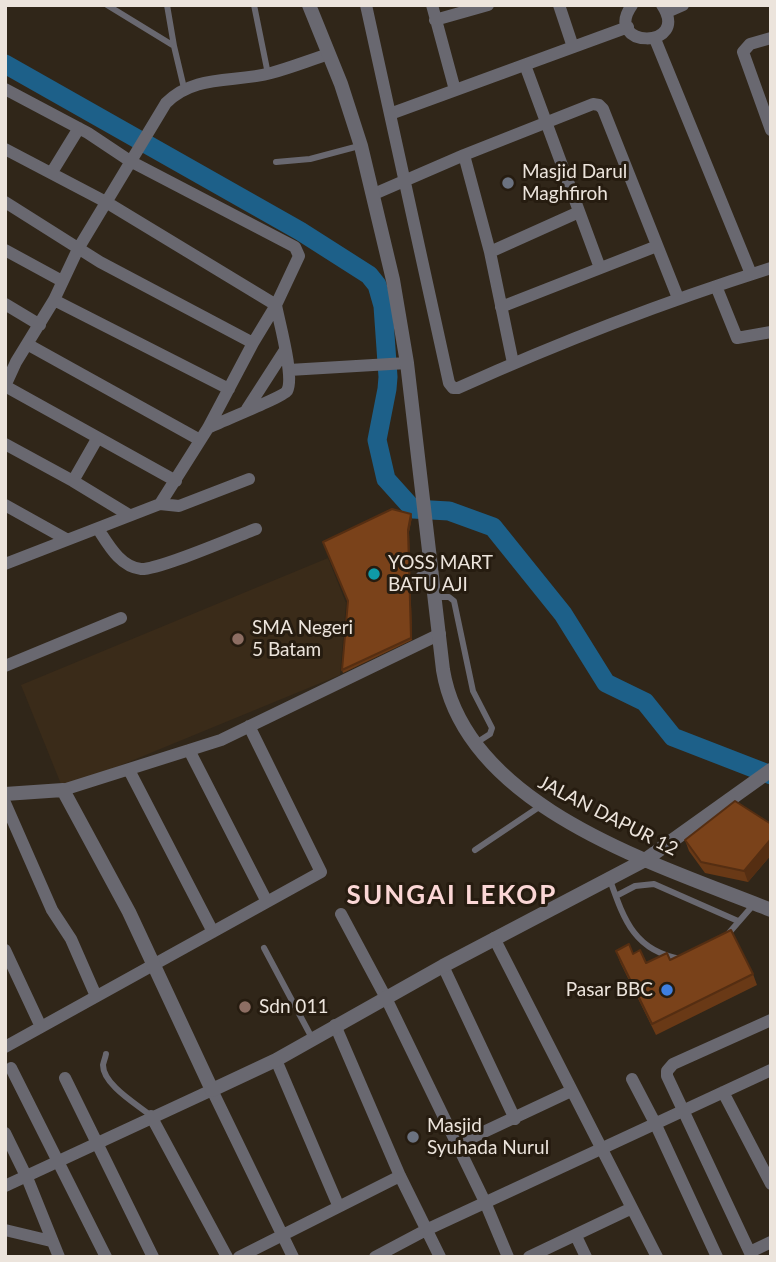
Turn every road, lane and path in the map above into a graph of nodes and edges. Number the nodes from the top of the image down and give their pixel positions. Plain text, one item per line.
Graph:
1 (107, 5) edge
2 (167, 5) edge
3 (254, 5) edge
4 (309, 5) edge
5 (366, 5) edge
6 (432, 5) edge
7 (488, 5) edge
8 (559, 5) edge
9 (632, 5) edge
10 (683, 5) edge
11 (664, 8) edge
12 (435, 20) junction
13 (628, 27) junction
14 (771, 38) edge
15 (654, 39) junction
16 (174, 46) junction
17 (573, 47) junction
18 (329, 54) junction
19 (525, 65) junction
20 (268, 74) junction
21 (184, 88) junction
22 (5, 89) edge
23 (454, 90) junction
24 (390, 114) junction
25 (546, 122) junction
26 (79, 128) junction
27 (771, 131) edge
28 (361, 146) junction
29 (5, 149) edge
30 (464, 155) junction
31 (133, 157) junction
32 (276, 162) dead end
33 (52, 172) junction
34 (406, 181) junction
35 (374, 194) junction
36 (5, 202) edge
37 (106, 202) junction
38 (579, 212) junction
39 (657, 246) junction
40 (78, 249) junction
41 (5, 250) edge
42 (490, 251) junction
43 (600, 268) junction
44 (771, 268) edge
45 (751, 274) junction
46 (62, 281) junction
47 (716, 286) junction
48 (678, 298) junction
49 (54, 300) junction
50 (5, 304) edge
51 (276, 305) junction
52 (501, 307) junction
53 (40, 325) junction
54 (771, 332) edge
55 (253, 343) junction
56 (27, 344) junction
57 (285, 350) junction
58 (10, 359) edge
59 (403, 363) junction
60 (513, 363) junction
61 (289, 370) junction
62 (229, 389) junction
63 (247, 409) junction
64 (208, 428) junction
65 (97, 439) junction
66 (200, 440) junction
67 (5, 444) edge
68 (248, 479) dead end
69 (73, 481) junction
70 (176, 481) junction
71 (160, 504) junction
72 (5, 505) edge
73 (130, 515) junction
74 (98, 529) junction
75 (256, 529) dead end
76 (65, 539) junction
77 (5, 564) edge
78 (432, 566) junction
79 (411, 584) edge
80 (436, 597) junction
81 (121, 618) dead end
82 (440, 634) junction
83 (5, 666) edge
84 (249, 726) junction
85 (476, 743) junction
86 (189, 751) junction
87 (129, 770) junction
88 (771, 770) edge
89 (63, 790) junction
90 (5, 794) edge
91 (5, 803) edge
92 (542, 805) junction
93 (475, 850) dead end
94 (645, 860) junction
95 (609, 878) junction
96 (616, 896) junction
97 (267, 902) junction
98 (755, 903) junction
99 (771, 910) edge
100 (341, 914) dead end
101 (738, 922) junction
102 (213, 932) junction
103 (494, 939) junction
104 (722, 941) edge
105 (264, 948) dead end
106 (5, 950) edge
107 (695, 956) edge
108 (155, 964) junction
109 (443, 966) junction
110 (96, 996) junction
111 (386, 998) junction
112 (771, 1020) edge
113 (335, 1025) junction
114 (41, 1027) junction
115 (313, 1040) junction
116 (5, 1047) edge
117 (106, 1054) dead end
118 (276, 1060) junction
119 (11, 1068) dead end
120 (770, 1073) edge
121 (65, 1077) dead end
122 (632, 1079) dead end
123 (212, 1090) junction
124 (571, 1091) junction
125 (723, 1092) junction
126 (682, 1111) junction
127 (151, 1116) junction
128 (515, 1119) junction
129 (655, 1123) junction
130 (5, 1133) edge
131 (97, 1141) junction
132 (456, 1145) junction
133 (601, 1150) junction
134 (58, 1162) junction
135 (400, 1175) junction
136 (25, 1176) junction
137 (771, 1184) edge
138 (5, 1186) edge
139 (485, 1202) junction
140 (338, 1205) junction
141 (632, 1208) junction
142 (5, 1230) edge
143 (426, 1230) junction
144 (282, 1234) junction
145 (576, 1236) junction
146 (771, 1242) edge
147 (54, 1251) edge
148 (751, 1254) edge
149 (106, 1257) edge
150 (153, 1257) edge
151 (227, 1257) edge
152 (239, 1257) edge
153 (293, 1257) edge
154 (375, 1257) edge
155 (440, 1257) edge
156 (508, 1257) edge
157 (530, 1257) edge
158 (586, 1257) edge
159 (657, 1257) edge
160 (717, 1257) edge

1 - 16 lane
2 - 16 lane
3 - 20 lane
4 - 18 street, JALAN DAPUR 12
5 - 24 street
6 - 12 street
7 - 12 street
8 - 17 street
9 - 13 street
10 - 11 street
11 - 15 street
12 - 23 street
13 - 15 street
13 - 17 street
14 - 27 street
15 - 45 street
16 - 21 lane
17 - 19 street
18 - 20 street
18 - 28 street, JALAN DAPUR 12
19 - 23 street
19 - 25 street
20 - 21 street
21 - 31 street
22 - 26 street
23 - 24 street
24 - 34 street
25 - 30 street
25 - 38 street
25 - 39 street
26 - 31 street
26 - 33 street
28 - 32 lane
28 - 35 street, JALAN DAPUR 12
29 - 33 street
30 - 34 street
30 - 42 street
31 - 37 street
31 - 51 street
33 - 37 street
34 - 35 street
34 - 60 street
35 - 59 street, JALAN DAPUR 12
36 - 40 street
37 - 40 street
37 - 51 street
38 - 42 street
38 - 43 street
39 - 43 street
39 - 48 street
40 - 46 street
40 - 55 street
41 - 46 street
42 - 52 street
43 - 52 street
44 - 45 street
45 - 47 street
46 - 49 street
47 - 48 street
47 - 54 street
48 - 60 street
49 - 53 street
49 - 62 street
50 - 53 street
51 - 55 street
51 - 57 street
52 - 60 street
53 - 56 street
55 - 62 street
56 - 58 street
56 - 66 street
57 - 61 street
57 - 63 street
58 - 65 street
59 - 61 street
59 - 78 street, JALAN DAPUR 12
61 - 63 street
62 - 64 street
63 - 64 street
64 - 66 street
65 - 69 street
65 - 70 street
66 - 70 street
67 - 69 street
68 - 71 street
69 - 73 street
70 - 71 street
71 - 73 street
72 - 76 street
73 - 74 street
74 - 75 street
74 - 76 street
76 - 77 street
78 - 79 lane
78 - 80 street, JALAN DAPUR 12
80 - 82 street, JALAN DAPUR 12
80 - 85 lane
81 - 83 street
82 - 84 street
82 - 85 street, JALAN DAPUR 12
84 - 86 street
84 - 97 street
85 - 92 street, JALAN DAPUR 12
86 - 87 street
86 - 97 street
87 - 89 street
87 - 102 street
88 - 94 street
89 - 90 street
89 - 108 street
91 - 110 street
92 - 93 lane
92 - 94 street, JALAN DAPUR 12
94 - 95 street
94 - 98 street, JALAN DAPUR 12
95 - 96 lane
95 - 103 street
96 - 101 lane
96 - 107 lane
97 - 102 street
98 - 99 street, JALAN DAPUR 12
98 - 101 lane
100 - 111 street
101 - 104 lane
102 - 108 street
103 - 109 street
103 - 124 street
105 - 115 lane
106 - 114 street
108 - 110 street
108 - 123 street
109 - 111 street
109 - 128 street
110 - 114 street
111 - 113 street
111 - 132 street
112 - 126 street
113 - 115 street
113 - 135 street
114 - 116 street
115 - 118 street
117 - 127 lane
118 - 123 street
118 - 140 street
119 - 134 street
120 - 125 street
121 - 131 street
122 - 129 street
123 - 127 street
123 - 144 street
124 - 128 street
124 - 133 street
125 - 126 street
125 - 137 street
126 - 129 street
126 - 148 street
127 - 131 street
127 - 151 street
128 - 132 street
129 - 133 street
129 - 160 street
130 - 136 street
131 - 134 street
131 - 150 street
132 - 139 street
133 - 139 street
133 - 141 street
134 - 136 street
134 - 149 street
135 - 140 street
135 - 143 street
136 - 138 street
136 - 147 street
139 - 143 street
139 - 156 street
140 - 144 street
141 - 145 street
141 - 159 street
142 - 147 street
143 - 154 street
143 - 155 street
144 - 152 street
144 - 153 street
145 - 157 street
145 - 158 street
146 - 148 street

